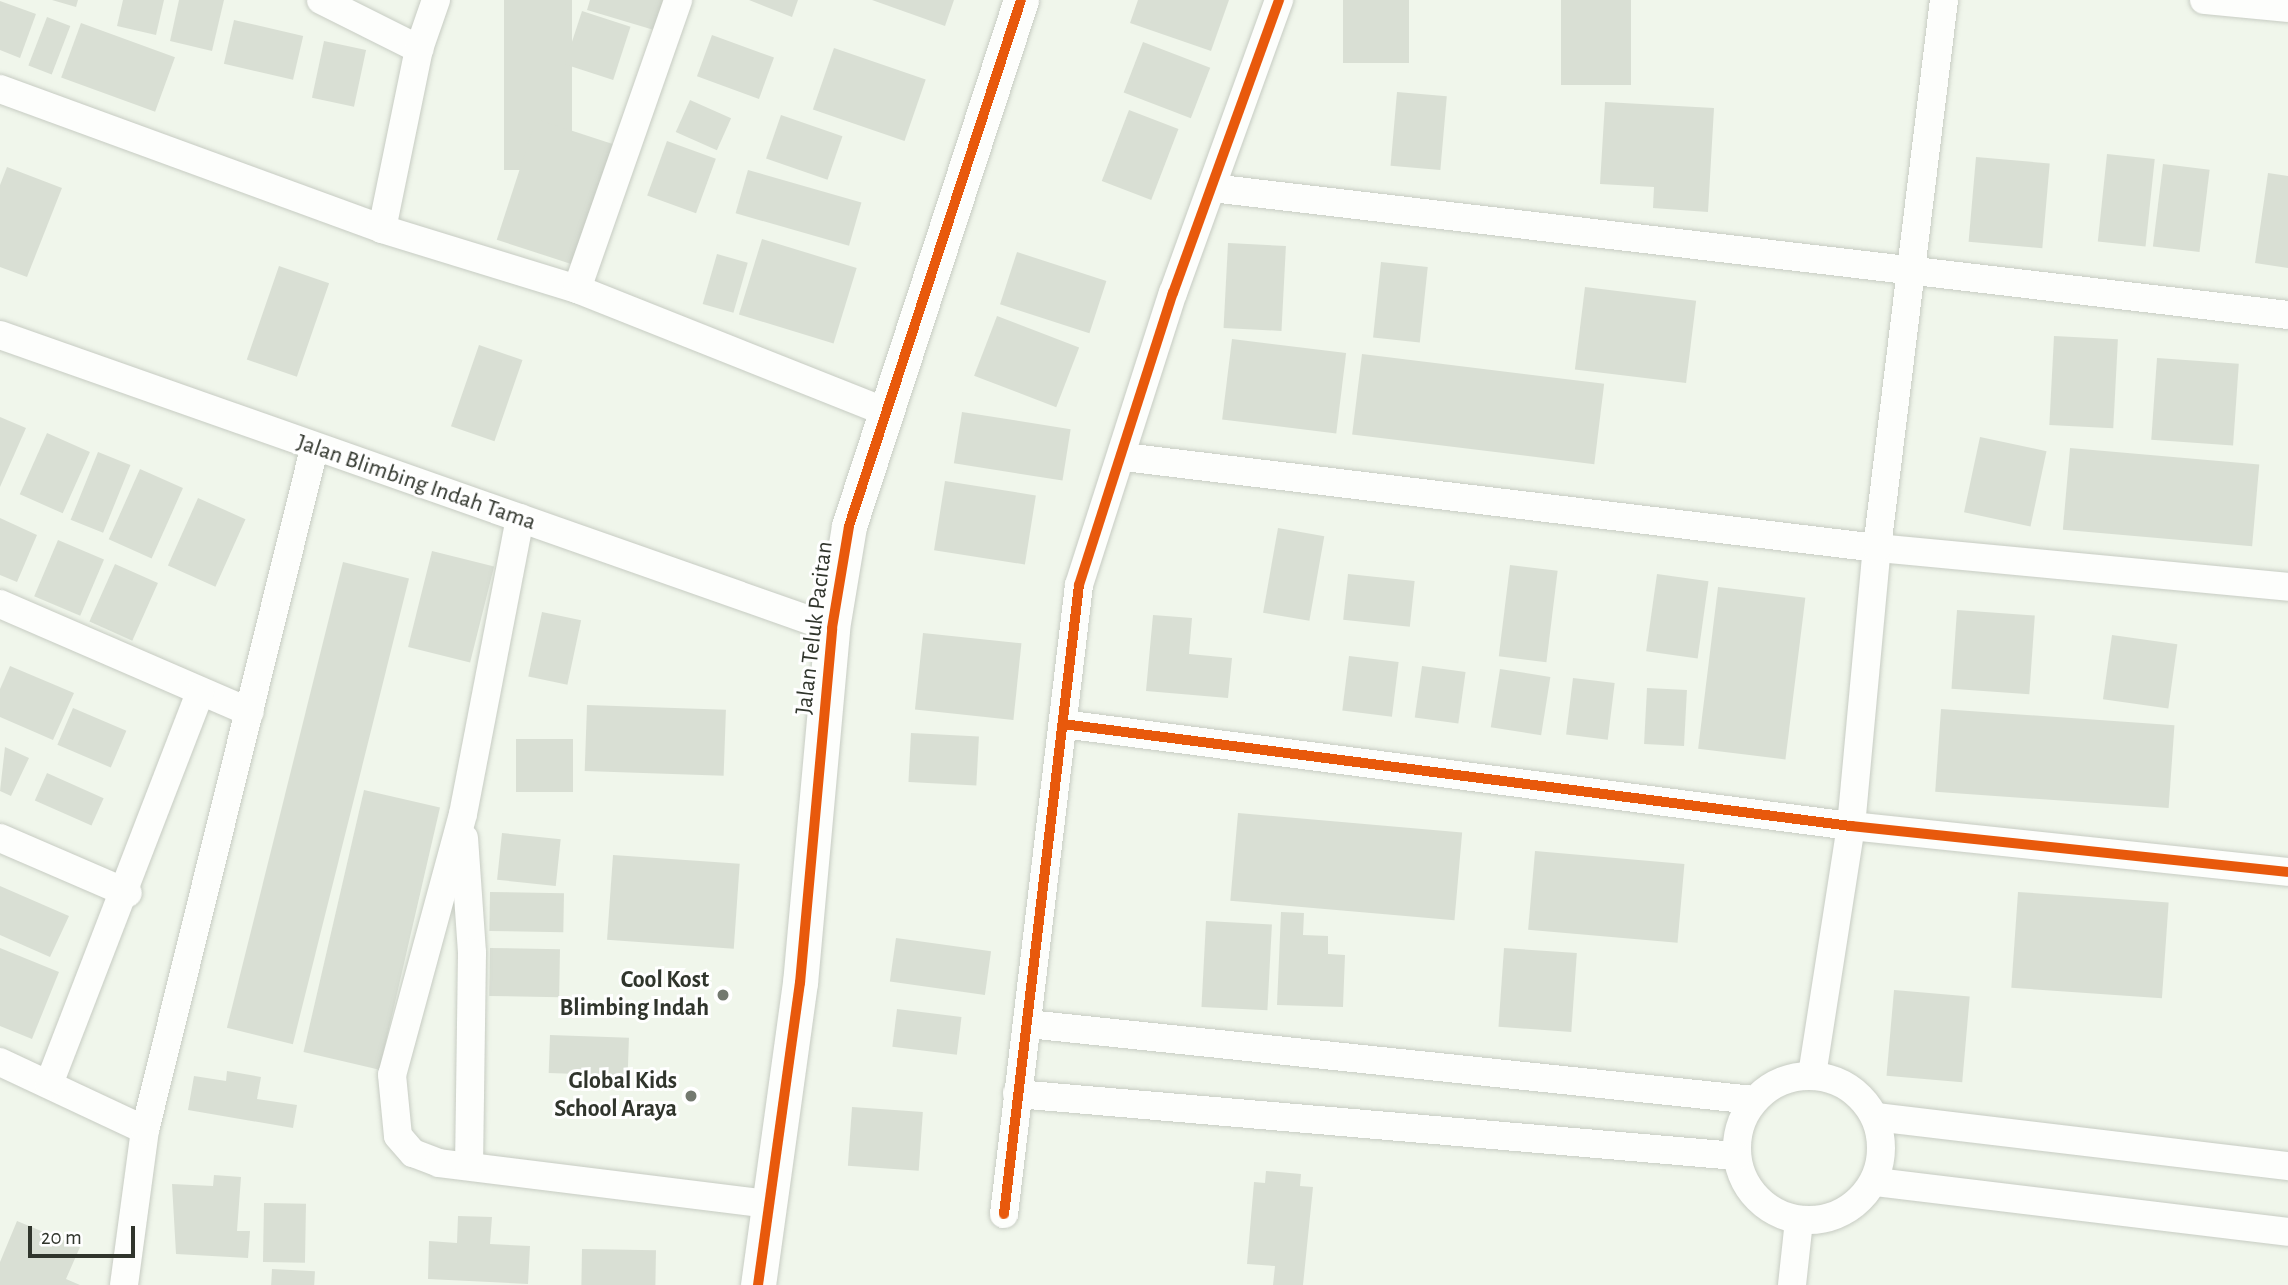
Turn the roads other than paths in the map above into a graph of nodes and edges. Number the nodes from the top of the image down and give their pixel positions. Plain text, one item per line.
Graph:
1 (321, 0) edge
2 (436, 0) edge
3 (678, 0) edge
4 (1021, 0) edge
5 (1279, 0) edge
6 (1944, 0) edge
7 (2204, 0) edge
8 (2288, 8) edge
9 (419, 49) junction
10 (0, 89) edge
11 (1212, 188) junction
12 (382, 229) junction
13 (1910, 268) junction
14 (577, 289) junction
15 (2288, 315) edge
16 (0, 335) edge
17 (884, 411) junction
18 (314, 449) junction
19 (1124, 457) junction
20 (520, 518) junction
21 (1877, 548) junction
22 (2288, 587) edge
23 (0, 604) edge
24 (832, 628) junction
25 (200, 693) junction
26 (250, 712) junction
27 (1063, 724) junction
28 (463, 814) junction
29 (1852, 826) junction
30 (0, 838) edge
31 (2288, 873) edge
32 (128, 893) junction
33 (1028, 1024) junction
34 (0, 1062) edge
35 (1812, 1075) junction
36 (49, 1084) junction
37 (1017, 1094) junction
38 (1755, 1100) junction
39 (1876, 1117) junction
40 (145, 1130) junction
41 (1736, 1156) junction
42 (469, 1166) junction
43 (2288, 1167) edge
44 (1876, 1182) junction
45 (769, 1203) junction
46 (1004, 1214) dead end
47 (1799, 1221) junction
48 (2288, 1232) edge
49 (124, 1285) edge
50 (758, 1285) edge
51 (1792, 1285) edge

1 - 9 street
2 - 9 street
3 - 14 street
4 - 17 street, Jalan Teluk Pacitan
5 - 11 street
6 - 13 street
7 - 8 street
9 - 12 street
10 - 12 street
11 - 13 street
11 - 19 street
12 - 14 street
13 - 15 street
13 - 21 street
14 - 17 street
16 - 18 street, Jalan Blimbing Indah Tama
17 - 24 street, Jalan Teluk Pacitan
18 - 20 street, Jalan Blimbing Indah Tama
18 - 26 street
19 - 21 street
19 - 27 street
20 - 24 street, Jalan Blimbing Indah Tama
20 - 28 street
21 - 22 street
21 - 29 street
23 - 25 street
24 - 45 street, Jalan Teluk Pacitan
25 - 26 street
25 - 32 street
26 - 40 street
27 - 29 street
27 - 33 street
28 - 42 street
28 - 42 street
29 - 31 street
29 - 35 street
30 - 32 street
32 - 36 street
33 - 37 street
33 - 38 street
34 - 36 street
35 - 38 street
35 - 39 street
36 - 40 street
37 - 41 street
37 - 46 street
38 - 41 street
39 - 43 street
39 - 44 street
40 - 49 street
41 - 47 street
42 - 45 street
44 - 47 street
44 - 48 street
45 - 50 street, Jalan Teluk Pacitan
47 - 51 street

